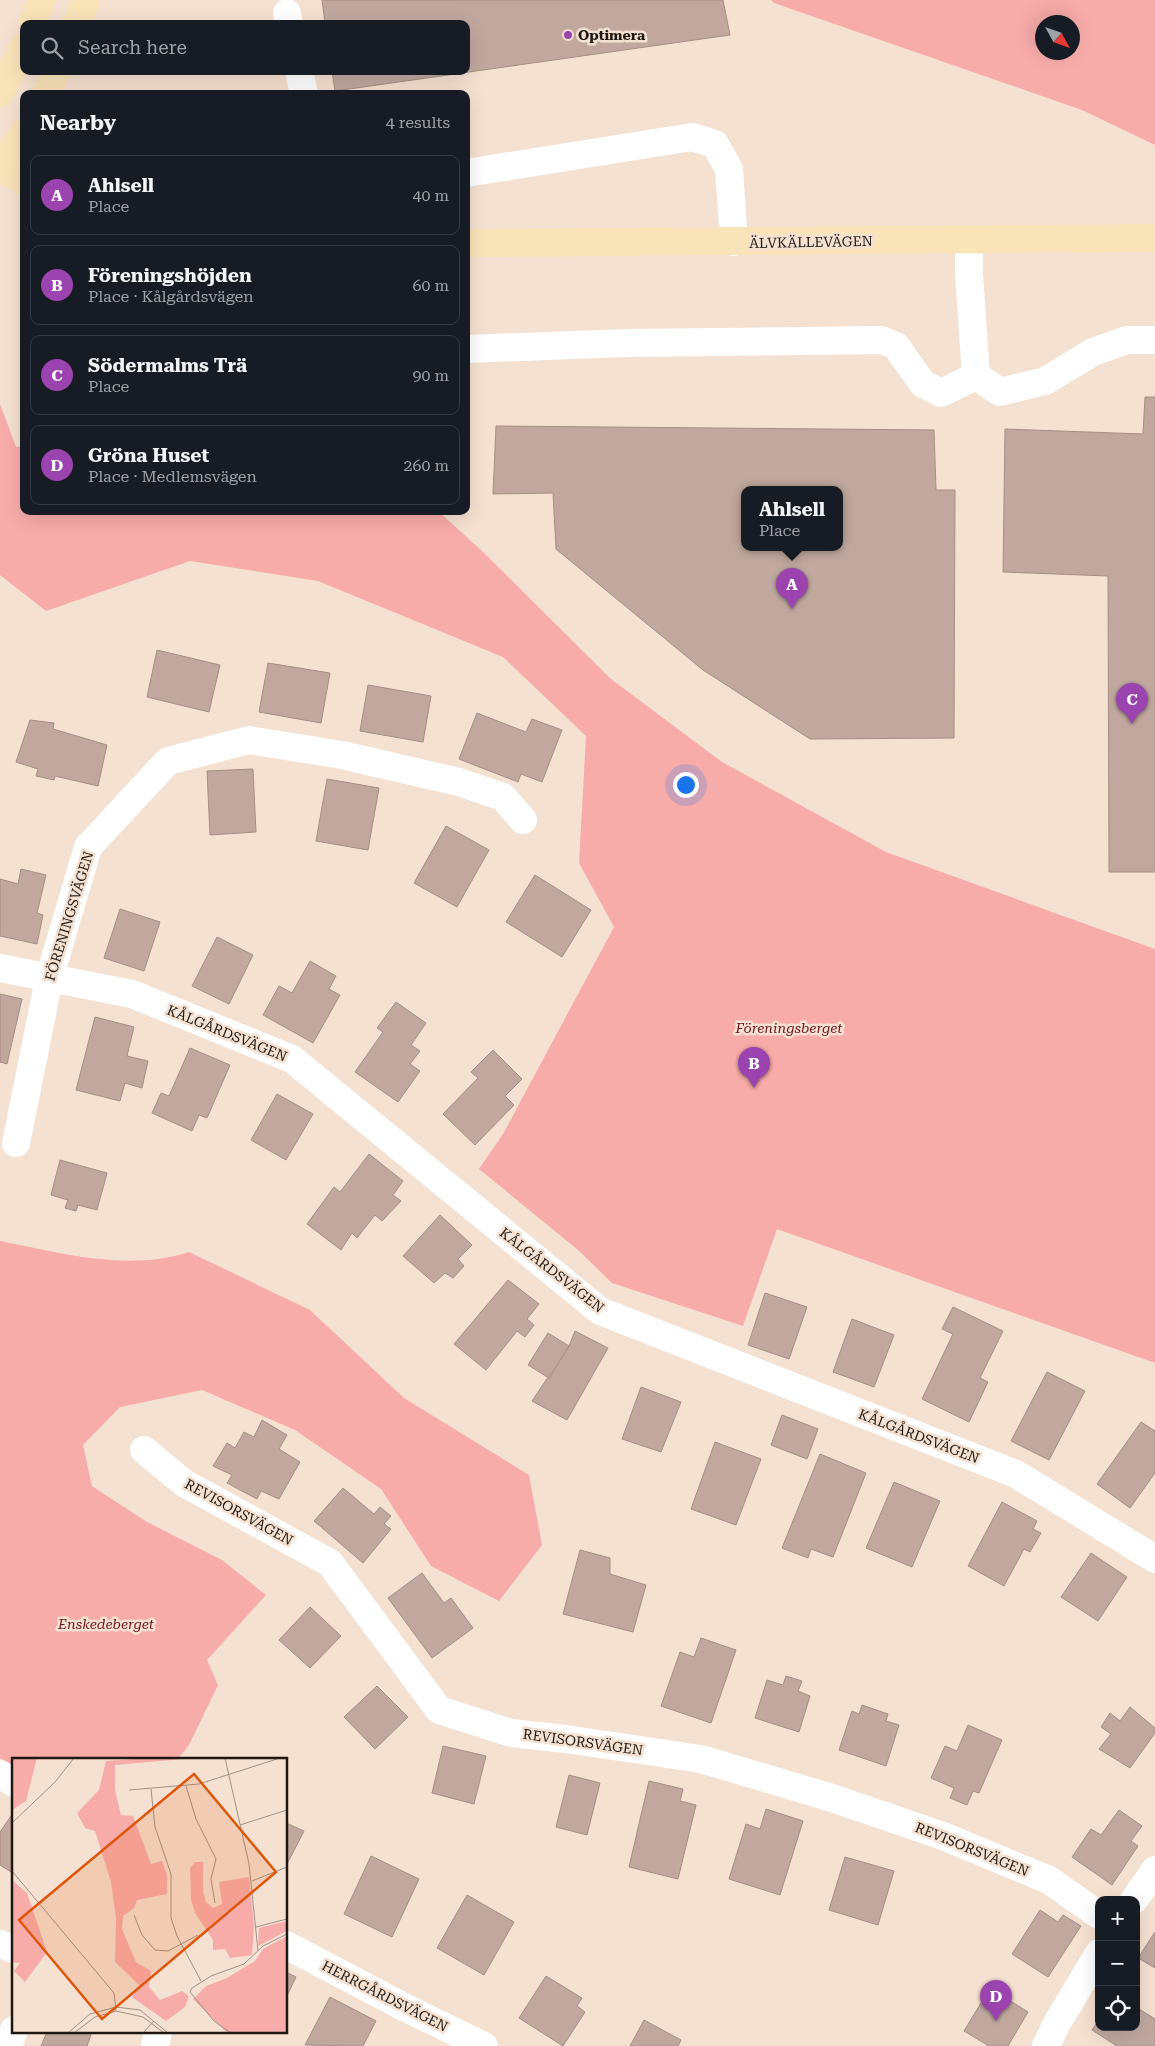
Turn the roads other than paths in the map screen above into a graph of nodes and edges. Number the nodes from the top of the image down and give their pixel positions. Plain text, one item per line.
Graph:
1 (41, 0) edge
2 (86, 0) edge
3 (34, 20) edge
4 (78, 20) edge
5 (20, 54) edge
6 (55, 75) edge
7 (300, 75) edge
8 (48, 90) edge
9 (303, 90) edge
10 (0, 94) edge
11 (20, 138) edge
12 (0, 167) edge
13 (470, 172) edge
14 (20, 180) edge
15 (1155, 238) edge
16 (969, 240) junction
17 (734, 242) junction
18 (470, 243) edge
19 (1155, 340) edge
20 (470, 349) edge
21 (976, 376) junction
22 (523, 820) dead end
23 (0, 968) edge
24 (49, 979) junction
25 (16, 1143) dead end
26 (144, 1450) dead end
27 (1155, 1559) edge
28 (0, 1774) edge
29 (12, 1782) edge
30 (1155, 1870) edge
31 (1137, 1896) edge
32 (1095, 1912) edge
33 (288, 1946) edge
34 (1095, 1960) edge
35 (12, 2034) edge
36 (8, 2046) edge
37 (484, 2046) edge
38 (1046, 2046) edge

1 - 3 main road
2 - 4 main road
5 - 10 main road
6 - 8 main road
7 - 9 street
11 - 12 main road
12 - 14 main road
13 - 17 street
15 - 16 main road, ÄLVKÄLLEVÄGEN
16 - 17 main road, ÄLVKÄLLEVÄGEN
16 - 21 street
17 - 18 main road, ÄLVKÄLLEVÄGEN
19 - 21 street
20 - 21 street
22 - 24 street, FÖRENINGSVÄGEN
23 - 24 street, KÅLGÅRDSVÄGEN
24 - 25 street, FÖRENINGSVÄGEN
24 - 27 street, KÅLGÅRDSVÄGEN
26 - 32 street, REVISORSVÄGEN
28 - 29 street
30 - 31 street
33 - 37 street, HERRGÅRDSVÄGEN
34 - 38 street
35 - 36 street

